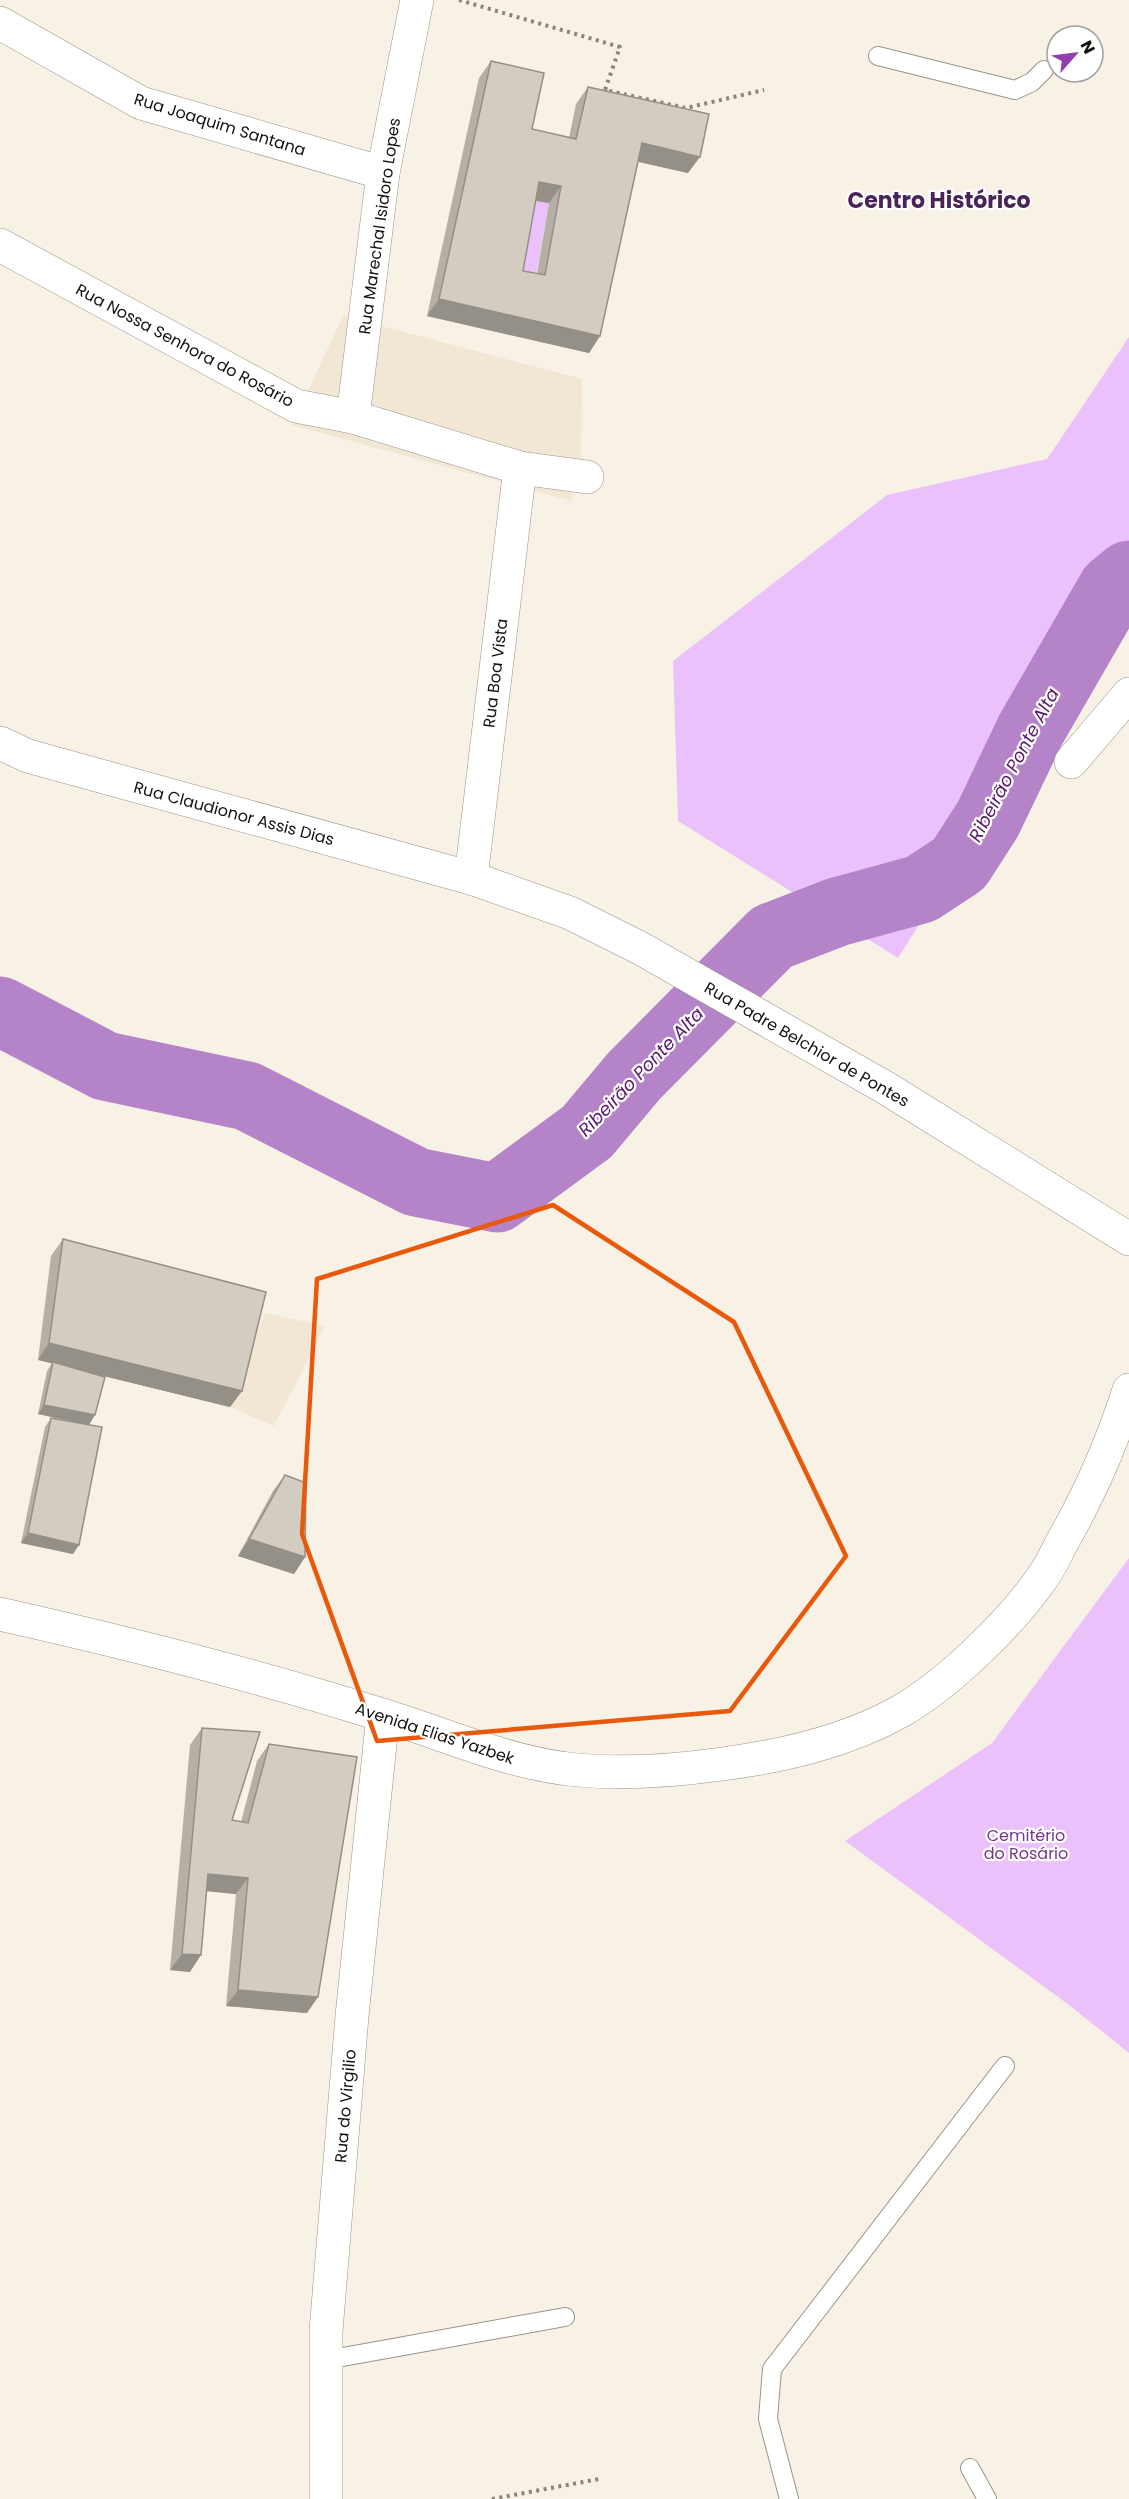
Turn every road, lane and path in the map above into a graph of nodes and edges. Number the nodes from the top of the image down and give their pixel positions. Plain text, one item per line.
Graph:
1 (417, 0) edge
2 (459, 0) edge
3 (0, 24) edge
4 (878, 56) dead end
5 (1044, 70) dead end
6 (764, 90) dead end
7 (383, 173) junction
8 (0, 245) edge
9 (353, 417) junction
10 (520, 468) junction
11 (586, 477) dead end
12 (1129, 694) edge
13 (0, 743) edge
14 (1071, 762) dead end
15 (471, 878) junction
16 (1129, 1239) edge
17 (1129, 1390) edge
18 (0, 1614) edge
19 (383, 1715) junction
20 (1005, 2066) dead end
21 (565, 2317) dead end
22 (326, 2360) junction
23 (970, 2468) dead end
24 (599, 2479) dead end
25 (326, 2499) edge
26 (492, 2499) edge
27 (789, 2499) edge
28 (987, 2499) edge

1 - 7 street, Rua Marechal Isidoro Lopes
2 - 6 path
3 - 7 street, Rua Joaquim Santana
4 - 5 lane
7 - 9 street, Rua Marechal Isidoro Lopes
8 - 9 street, Rua Nossa Senhora do Rosário
9 - 10 street, Rua Nossa Senhora do Rosário
10 - 11 street, Rua Nossa Senhora do Rosário
10 - 15 street, Rua Boa Vista
12 - 14 street
13 - 15 street, Rua Claudionor Assis Dias
15 - 16 street, Rua Padre Belchior de Pontes
17 - 19 street, Avenida Elias Yazbek
18 - 19 street, Avenida Elias Yazbek
19 - 22 street, Rua do Virgilio
20 - 27 lane
21 - 22 lane
22 - 25 street, Rua do Virgilio
23 - 28 lane
24 - 26 path

